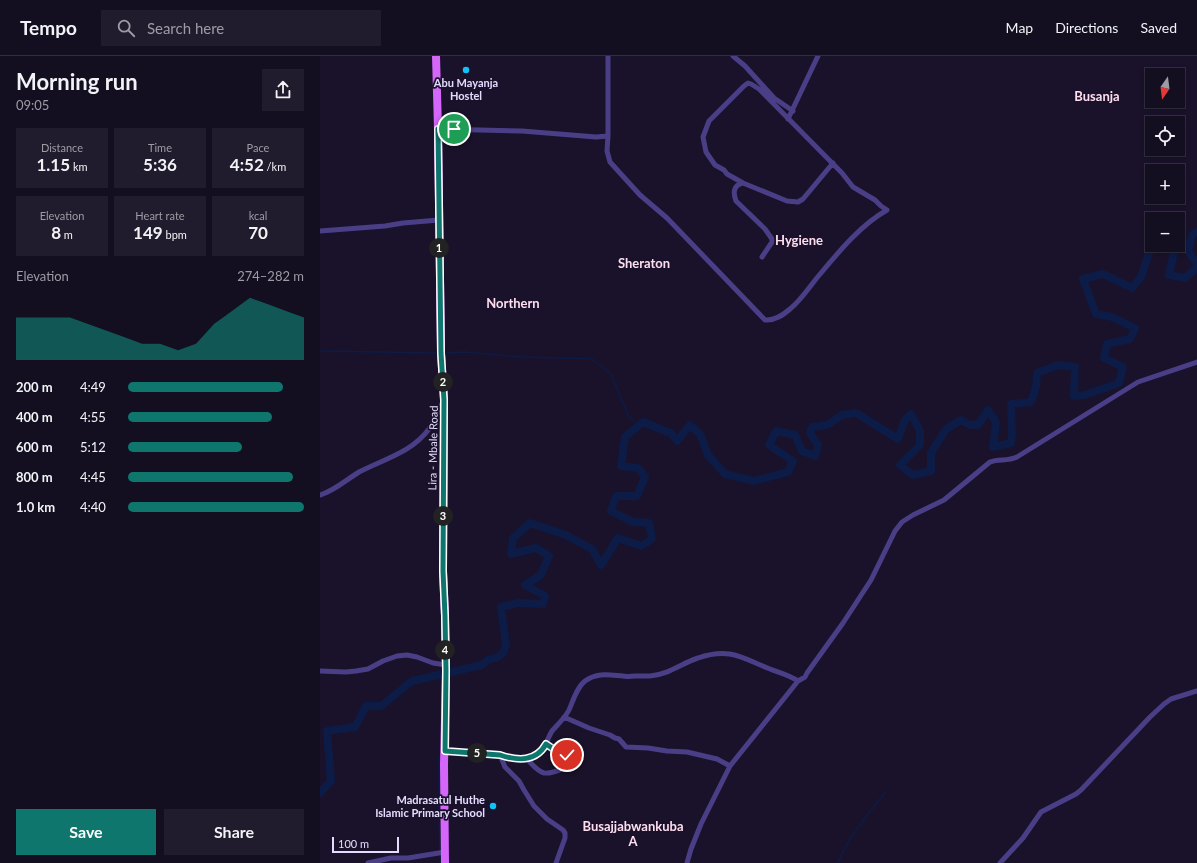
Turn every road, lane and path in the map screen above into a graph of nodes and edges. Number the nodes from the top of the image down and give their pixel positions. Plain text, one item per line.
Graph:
1 (436, 56) edge
2 (608, 56) edge
3 (733, 56) edge
4 (818, 56) edge
5 (793, 111) junction
6 (788, 120) junction
7 (438, 129) junction
8 (608, 136) junction
9 (833, 164) junction
10 (743, 183) junction
11 (439, 220) junction
12 (320, 231) edge
13 (762, 257) dead end
14 (1197, 362) edge
15 (444, 400) junction
16 (320, 495) edge
17 (446, 668) junction
18 (320, 671) edge
19 (798, 681) junction
20 (1197, 691) edge
21 (564, 717) junction
22 (546, 744) junction
23 (445, 751) junction
24 (500, 755) junction
25 (527, 759) junction
26 (730, 766) junction
27 (445, 852) junction
28 (368, 863) edge
29 (445, 863) edge
30 (556, 863) edge
31 (687, 863) edge
32 (1000, 863) edge

1 - 7 main road, Lira - Mbale Road
2 - 8 street
3 - 5 street
4 - 5 street
5 - 6 street
6 - 9 street
6 - 10 street
7 - 8 street
7 - 11 main road, Lira - Mbale Road
8 - 9 street
9 - 10 street
10 - 13 street
11 - 12 street
11 - 15 main road, Lira - Mbale Road
14 - 19 street
15 - 16 street
15 - 17 main road, Lira - Mbale Road
17 - 18 street
17 - 23 main road, Lira - Mbale Road
19 - 21 street
19 - 26 street
20 - 32 street
21 - 22 street
21 - 26 street
22 - 25 street
22 - 25 street
23 - 24 street
23 - 27 main road
24 - 25 street
24 - 30 street
26 - 31 street
27 - 28 street
27 - 29 main road

